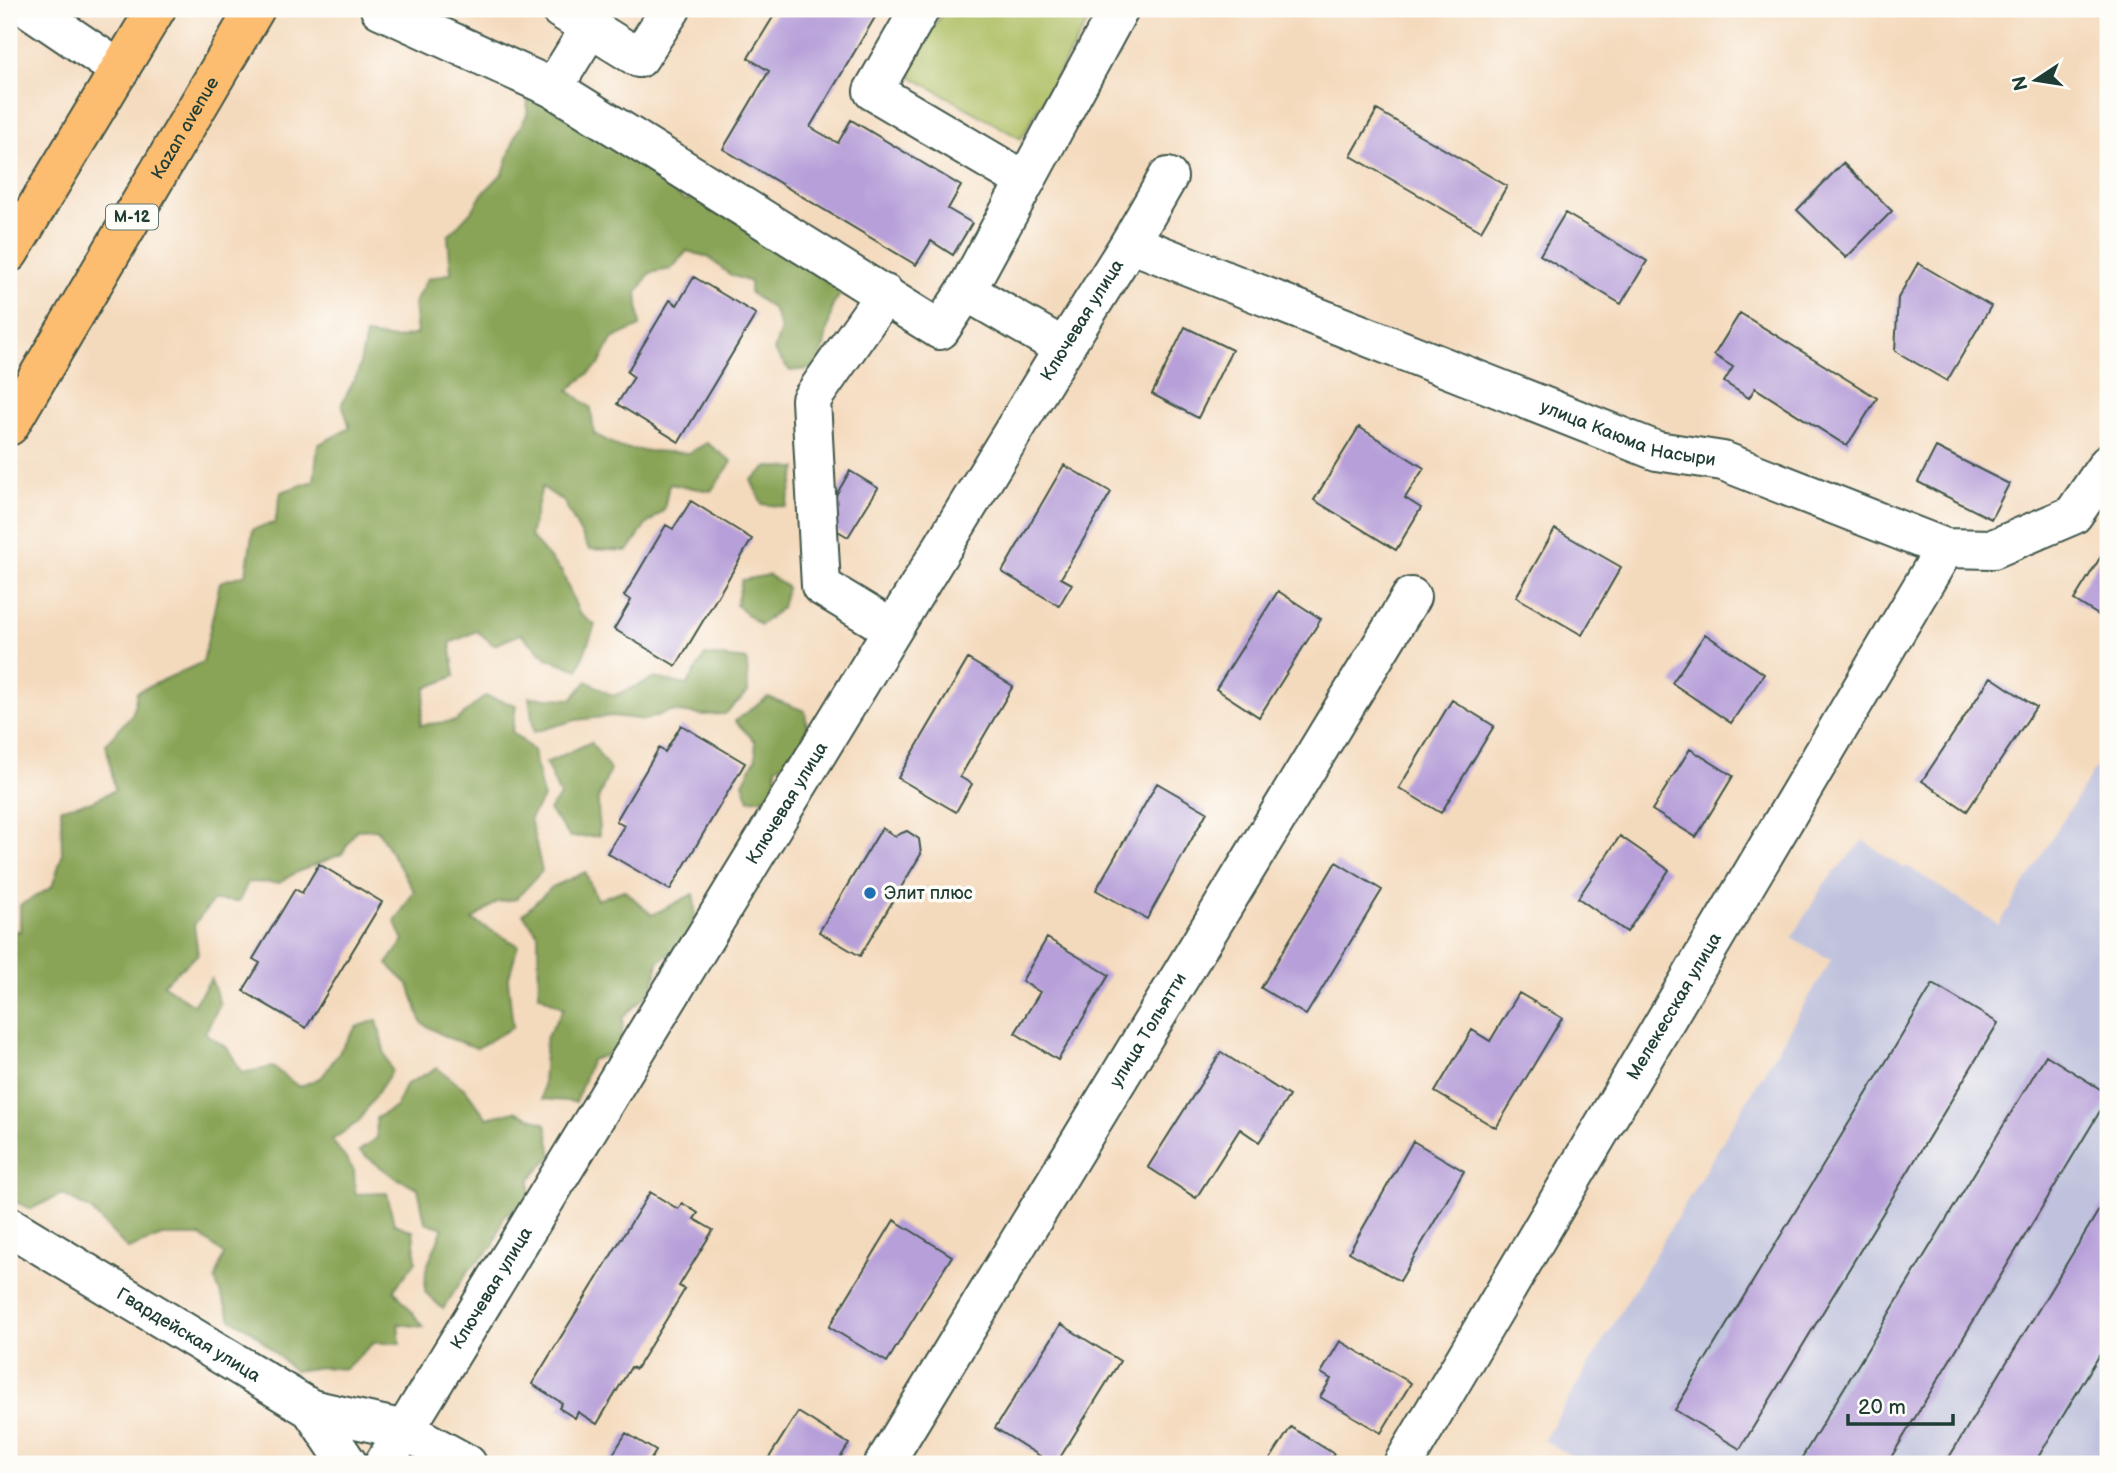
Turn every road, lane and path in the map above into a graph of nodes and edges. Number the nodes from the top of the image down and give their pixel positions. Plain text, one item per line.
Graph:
1 (30, 9) edge
2 (156, 9) edge
3 (256, 9) edge
4 (380, 9) edge
5 (671, 9) edge
6 (920, 9) edge
7 (1119, 9) edge
8 (575, 18) edge
9 (120, 70) junction
10 (553, 88) junction
11 (1168, 177) dead end
12 (1025, 181) junction
13 (1130, 243) junction
14 (9, 253) edge
15 (966, 291) junction
16 (885, 294) junction
17 (1064, 348) junction
18 (9, 426) edge
19 (2108, 464) edge
20 (1945, 548) junction
21 (1412, 597) dead end
22 (892, 629) junction
23 (9, 1226) edge
24 (311, 1409) junction
25 (405, 1430) junction
26 (348, 1464) edge
27 (384, 1464) edge
28 (467, 1464) edge
29 (884, 1464) edge
30 (1404, 1464) edge

1 - 9 street
2 - 9 main road
3 - 18 main road, Kazan avenue / М-12
4 - 10 street
5 - 8 street
6 - 12 street
7 - 12 street
8 - 10 street
9 - 14 main road
10 - 16 street
11 - 13 street, Ключевая улица
12 - 15 street
13 - 17 street, Ключевая улица
13 - 20 street, улица Каюма Насыри
15 - 16 street
15 - 17 street
16 - 22 street
17 - 22 street, Ключевая улица
19 - 20 street, улица Каюма Насыри
20 - 30 street, Мелекесская улица
21 - 29 street, улица Тольятти
22 - 25 street, Ключевая улица
23 - 24 street, Гвардейская улица
24 - 25 street
24 - 26 street, Гвардейская улица
25 - 27 street, Ключевая улица
25 - 28 street

